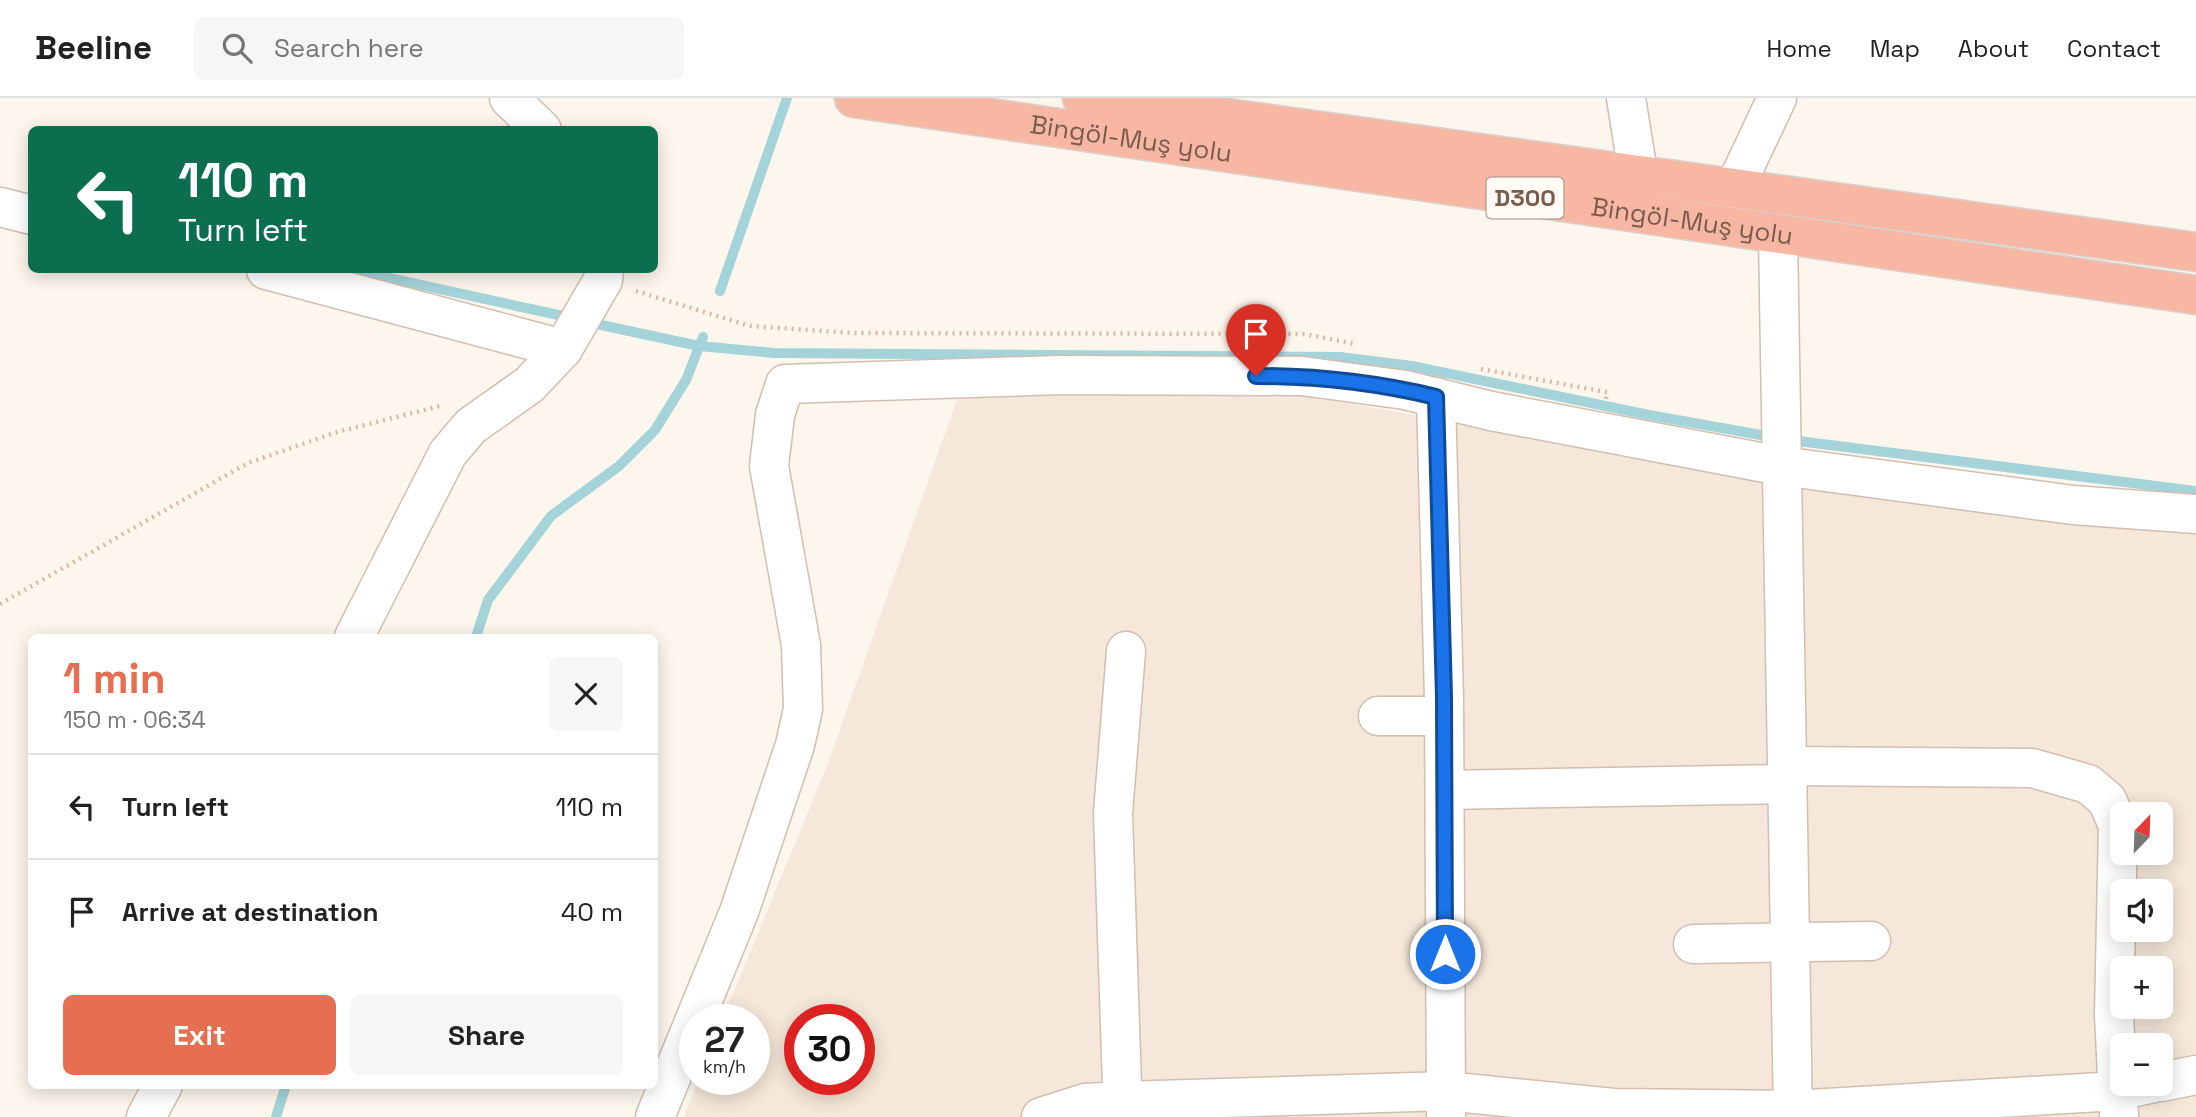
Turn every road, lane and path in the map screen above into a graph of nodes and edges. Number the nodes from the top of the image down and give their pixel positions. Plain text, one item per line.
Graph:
1 (509, 98) edge
2 (854, 98) edge
3 (1082, 98) edge
4 (1626, 98) edge
5 (1777, 98) edge
6 (538, 126) edge
7 (1637, 173) junction
8 (1735, 187) junction
9 (0, 208) edge
10 (28, 214) edge
11 (1778, 236) junction
12 (2196, 252) edge
13 (281, 273) edge
14 (604, 273) edge
15 (2196, 295) edge
16 (574, 331) junction
17 (1436, 397) junction
18 (453, 403) dead end
19 (1781, 459) junction
20 (2196, 514) edge
21 (0, 604) edge
22 (356, 634) edge
23 (1126, 651) dead end
24 (1378, 716) dead end
25 (1444, 716) junction
26 (1787, 775) junction
27 (1444, 790) junction
28 (1871, 941) dead end
29 (1790, 942) junction
30 (1693, 944) dead end
31 (2196, 1075) edge
32 (2173, 1080) edge
33 (161, 1089) edge
34 (1446, 1104) edge
35 (2118, 1104) edge
36 (1366, 1105) edge
37 (1123, 1109) edge
38 (1793, 1113) edge
39 (146, 1117) edge
40 (655, 1117) edge
41 (1041, 1117) edge

1 - 6 street
2 - 11 highway, Bingöl-Muş yolu / D300
3 - 7 highway, Bingöl-Muş yolu / D300
4 - 7 street
5 - 8 street
7 - 8 highway, Bingöl-Muş yolu / D300
8 - 12 highway, Bingöl-Muş yolu / D300
9 - 10 street
11 - 15 highway, Bingöl-Muş yolu / D300
11 - 19 street
13 - 16 street
14 - 16 street
16 - 22 street
17 - 19 street
17 - 25 street
17 - 40 street
18 - 21 path
19 - 20 street
19 - 26 street
23 - 37 street
24 - 25 street
25 - 27 street
26 - 27 street
26 - 29 street
26 - 35 street
27 - 34 street
28 - 29 street
29 - 30 street
29 - 38 street
31 - 32 street
33 - 39 street
34 - 36 street
34 - 38 street
35 - 38 street
36 - 37 street
37 - 41 street

